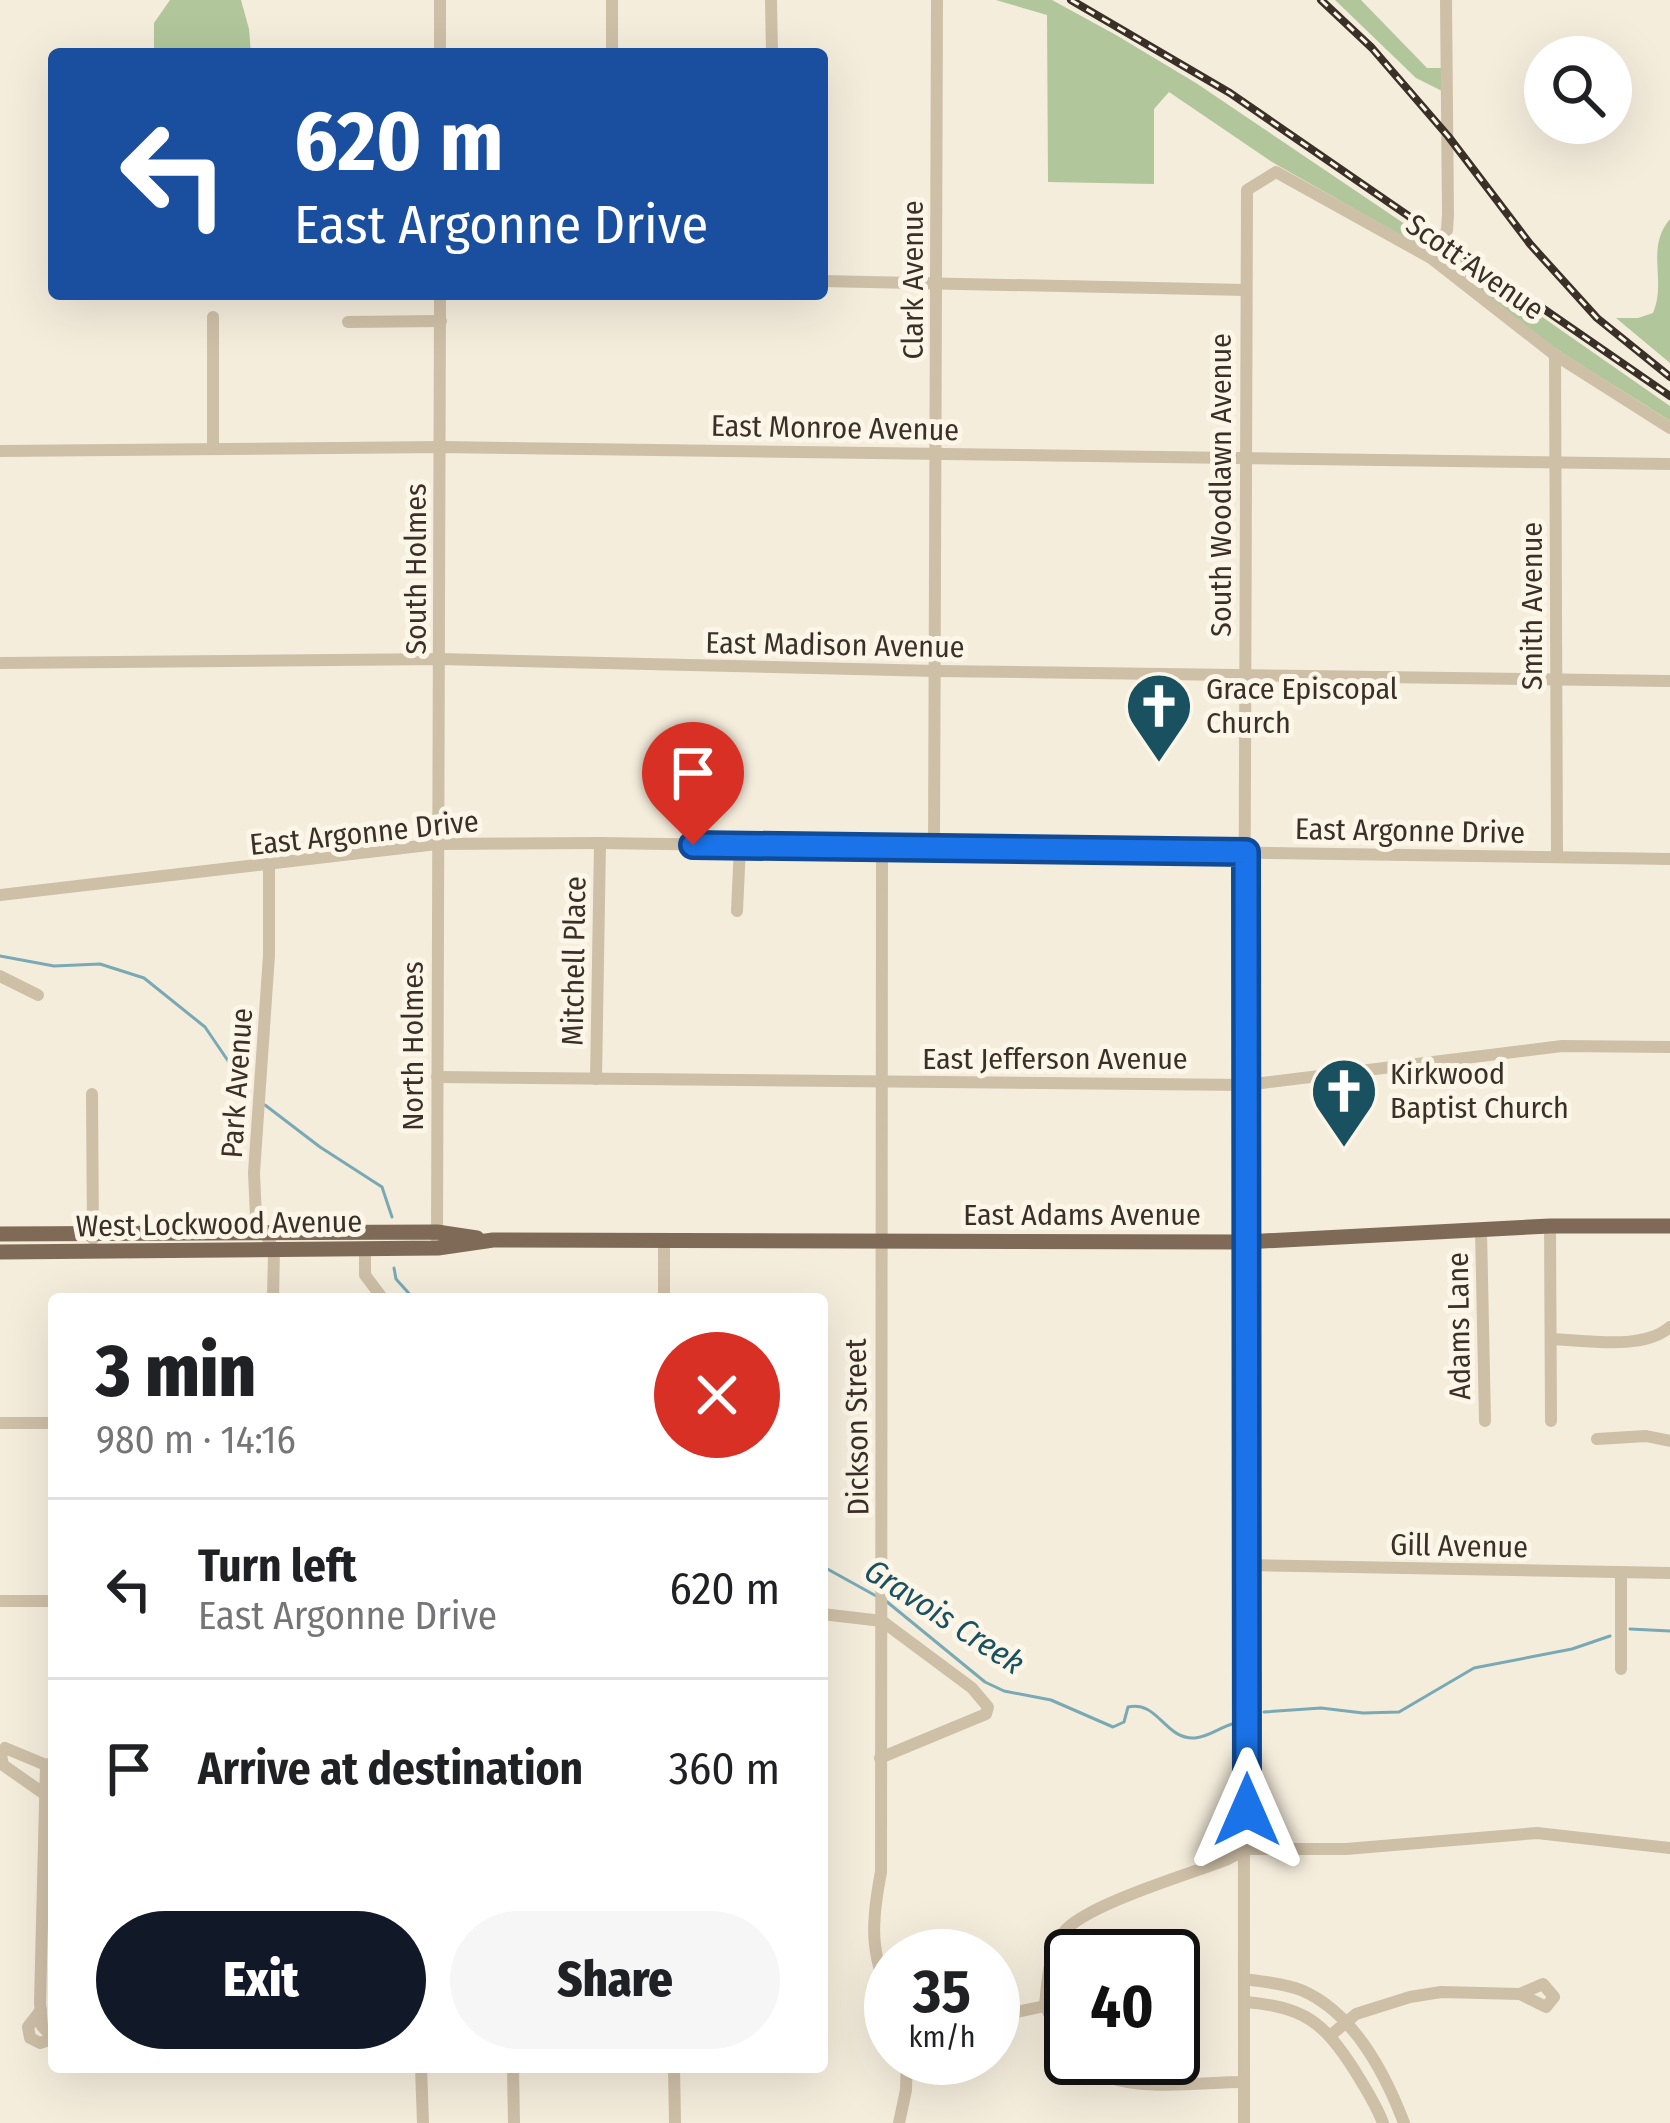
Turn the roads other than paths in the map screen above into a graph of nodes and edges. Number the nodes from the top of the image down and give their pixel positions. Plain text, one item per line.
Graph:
1 (440, 0) edge
2 (612, 0) edge
3 (771, 0) edge
4 (938, 0) edge
5 (1446, 0) edge
6 (440, 48) edge
7 (612, 48) edge
8 (772, 48) edge
9 (1247, 190) joint
10 (1431, 258) junction
11 (828, 281) edge
12 (937, 284) junction
13 (1246, 290) junction
14 (440, 300) edge
15 (213, 317) dead end
16 (441, 321) junction
17 (348, 322) dead end
18 (1555, 355) junction
19 (1670, 428) edge
20 (441, 447) junction
21 (214, 449) junction
22 (0, 451) edge
23 (938, 454) junction
24 (1246, 459) junction
25 (1555, 461) junction
26 (1670, 464) edge
27 (440, 659) junction
28 (0, 663) edge
29 (936, 671) junction
30 (1244, 673) junction
31 (1556, 677) junction
32 (1670, 680) edge
33 (600, 843) junction
34 (437, 844) junction
35 (740, 846) junction
36 (934, 848) junction
37 (882, 849) junction
38 (1246, 852) junction
39 (1558, 857) junction
40 (1670, 859) edge
41 (269, 867) junction
42 (0, 895) edge
43 (736, 911) dead end
44 (0, 976) edge
45 (38, 995) dead end
46 (1670, 1047) edge
47 (437, 1077) junction
48 (596, 1079) junction
49 (881, 1082) junction
50 (1246, 1085) junction
51 (92, 1094) dead end
52 (1550, 1226) junction
53 (1670, 1226) edge
54 (1481, 1230) junction
55 (93, 1232) junction
56 (264, 1232) junction
57 (0, 1234) edge
58 (437, 1240) junction
59 (664, 1240) junction
60 (879, 1241) junction
61 (1245, 1242) junction
62 (365, 1249) junction
63 (274, 1250) junction
64 (0, 1252) edge
65 (93, 1253) junction
66 (273, 1293) edge
67 (378, 1293) edge
68 (664, 1293) edge
69 (1670, 1327) edge
70 (1551, 1339) junction
71 (1485, 1421) dead end
72 (1551, 1421) dead end
73 (0, 1423) edge
74 (48, 1424) edge
75 (1597, 1439) dead end
76 (1670, 1441) edge
77 (1247, 1565) junction
78 (1621, 1573) junction
79 (1670, 1573) edge
80 (0, 1601) edge
81 (48, 1601) edge
82 (882, 1607) junction
83 (828, 1613) edge
84 (1621, 1669) dead end
85 (880, 1758) junction
86 (48, 1763) edge
87 (48, 1772) edge
88 (43, 1793) junction
89 (1670, 1848) edge
90 (1247, 1849) junction
91 (873, 1929) edge
92 (1068, 1929) edge
93 (1245, 1979) junction
94 (1520, 1994) dead end
95 (1245, 2002) junction
96 (1345, 2022) junction
97 (48, 2030) edge
98 (1331, 2036) junction
99 (422, 2073) edge
100 (513, 2073) edge
101 (674, 2073) edge
102 (1200, 2082) edge
103 (1244, 2082) junction
104 (906, 2085) edge
105 (423, 2123) edge
106 (514, 2123) edge
107 (675, 2123) edge
108 (899, 2123) edge
109 (1244, 2123) edge
110 (1383, 2123) edge
111 (1404, 2123) edge

1 - 6 street
2 - 7 street
3 - 8 street
4 - 12 street, Clark Avenue
5 - 10 street
9 - 10 street, Scott Avenue
9 - 13 street, South Woodlawn Avenue
10 - 18 street, Scott Avenue
11 - 12 street
12 - 13 street
12 - 23 street, Clark Avenue
13 - 24 street, South Woodlawn Avenue
14 - 16 street, South Holmes
15 - 21 street
16 - 17 street
16 - 20 street, South Holmes
18 - 19 street, Scott Avenue
18 - 25 street, Smith Avenue
20 - 21 street, East Monroe Avenue
20 - 23 street, East Monroe Avenue
20 - 27 street, South Holmes
21 - 22 street, East Monroe Avenue
23 - 24 street, East Monroe Avenue
23 - 29 street, Clark Avenue
24 - 25 street, East Monroe Avenue
24 - 30 street, South Woodlawn Avenue
25 - 26 street, East Monroe Avenue
25 - 31 street, Smith Avenue
27 - 28 street, East Madison Avenue
27 - 29 street, East Madison Avenue
27 - 34 street, South Holmes
29 - 30 street, East Madison Avenue
29 - 36 street, Clark Avenue
30 - 31 street, East Madison Avenue
30 - 38 street, South Woodlawn Avenue
31 - 32 street, East Madison Avenue
31 - 39 street, Smith Avenue
33 - 34 street, East Argonne Drive
33 - 35 street, East Argonne Drive
33 - 48 street, Mitchell Place
34 - 41 street, East Argonne Drive
34 - 47 street, North Holmes
35 - 37 street, East Argonne Drive
35 - 43 street
36 - 37 street, East Argonne Drive
36 - 38 street, East Argonne Drive
37 - 49 street, Dickson Street
38 - 39 street, East Argonne Drive
38 - 50 street, South Woodlawn Avenue
39 - 40 street, East Argonne Drive
41 - 42 street, East Argonne Drive
41 - 56 street, Park Avenue
44 - 45 street
46 - 50 street, East Jefferson Avenue
47 - 48 street, East Jefferson Avenue
47 - 58 street, North Holmes
48 - 49 street, East Jefferson Avenue
49 - 50 street, East Jefferson Avenue
49 - 60 street, Dickson Street
50 - 61 street, South Woodlawn Avenue
51 - 55 street
52 - 53 main road, East Adams Avenue
52 - 54 main road, East Adams Avenue
52 - 70 street
54 - 61 main road, East Adams Avenue
54 - 71 street, Adams Lane
55 - 56 main road, West Lockwood Avenue
55 - 57 main road, West Lockwood Avenue
55 - 65 street
56 - 58 main road, West Lockwood Avenue
56 - 63 street, Park Avenue
58 - 59 main road, East Adams Avenue
58 - 62 main road, West Lockwood Avenue
59 - 60 main road, East Adams Avenue
59 - 68 street
60 - 61 main road, East Adams Avenue
60 - 82 street, Dickson Street
61 - 77 street, South Woodlawn Avenue
62 - 63 main road, West Lockwood Avenue
62 - 67 street
63 - 65 main road, West Lockwood Avenue
63 - 66 street
64 - 65 main road, West Lockwood Avenue
69 - 70 street
70 - 72 street
73 - 74 street
75 - 76 street
77 - 78 street, Gill Avenue
77 - 90 street, South Woodlawn Avenue
78 - 79 street, Gill Avenue
78 - 84 street
80 - 81 street
82 - 83 street
82 - 85 street, Dickson Street
82 - 85 street
85 - 91 street, Dickson Street
86 - 88 street
87 - 88 street
88 - 97 street
89 - 90 street
90 - 92 street
90 - 93 street, South Woodlawn Avenue
93 - 95 street, South Woodlawn Avenue
93 - 96 street
94 - 96 street
95 - 98 street
95 - 103 street, South Woodlawn Avenue
96 - 98 street
96 - 111 street
98 - 110 street
99 - 105 street
100 - 106 street
101 - 107 street
102 - 103 street
103 - 109 street, South Woodlawn Avenue
104 - 108 street

